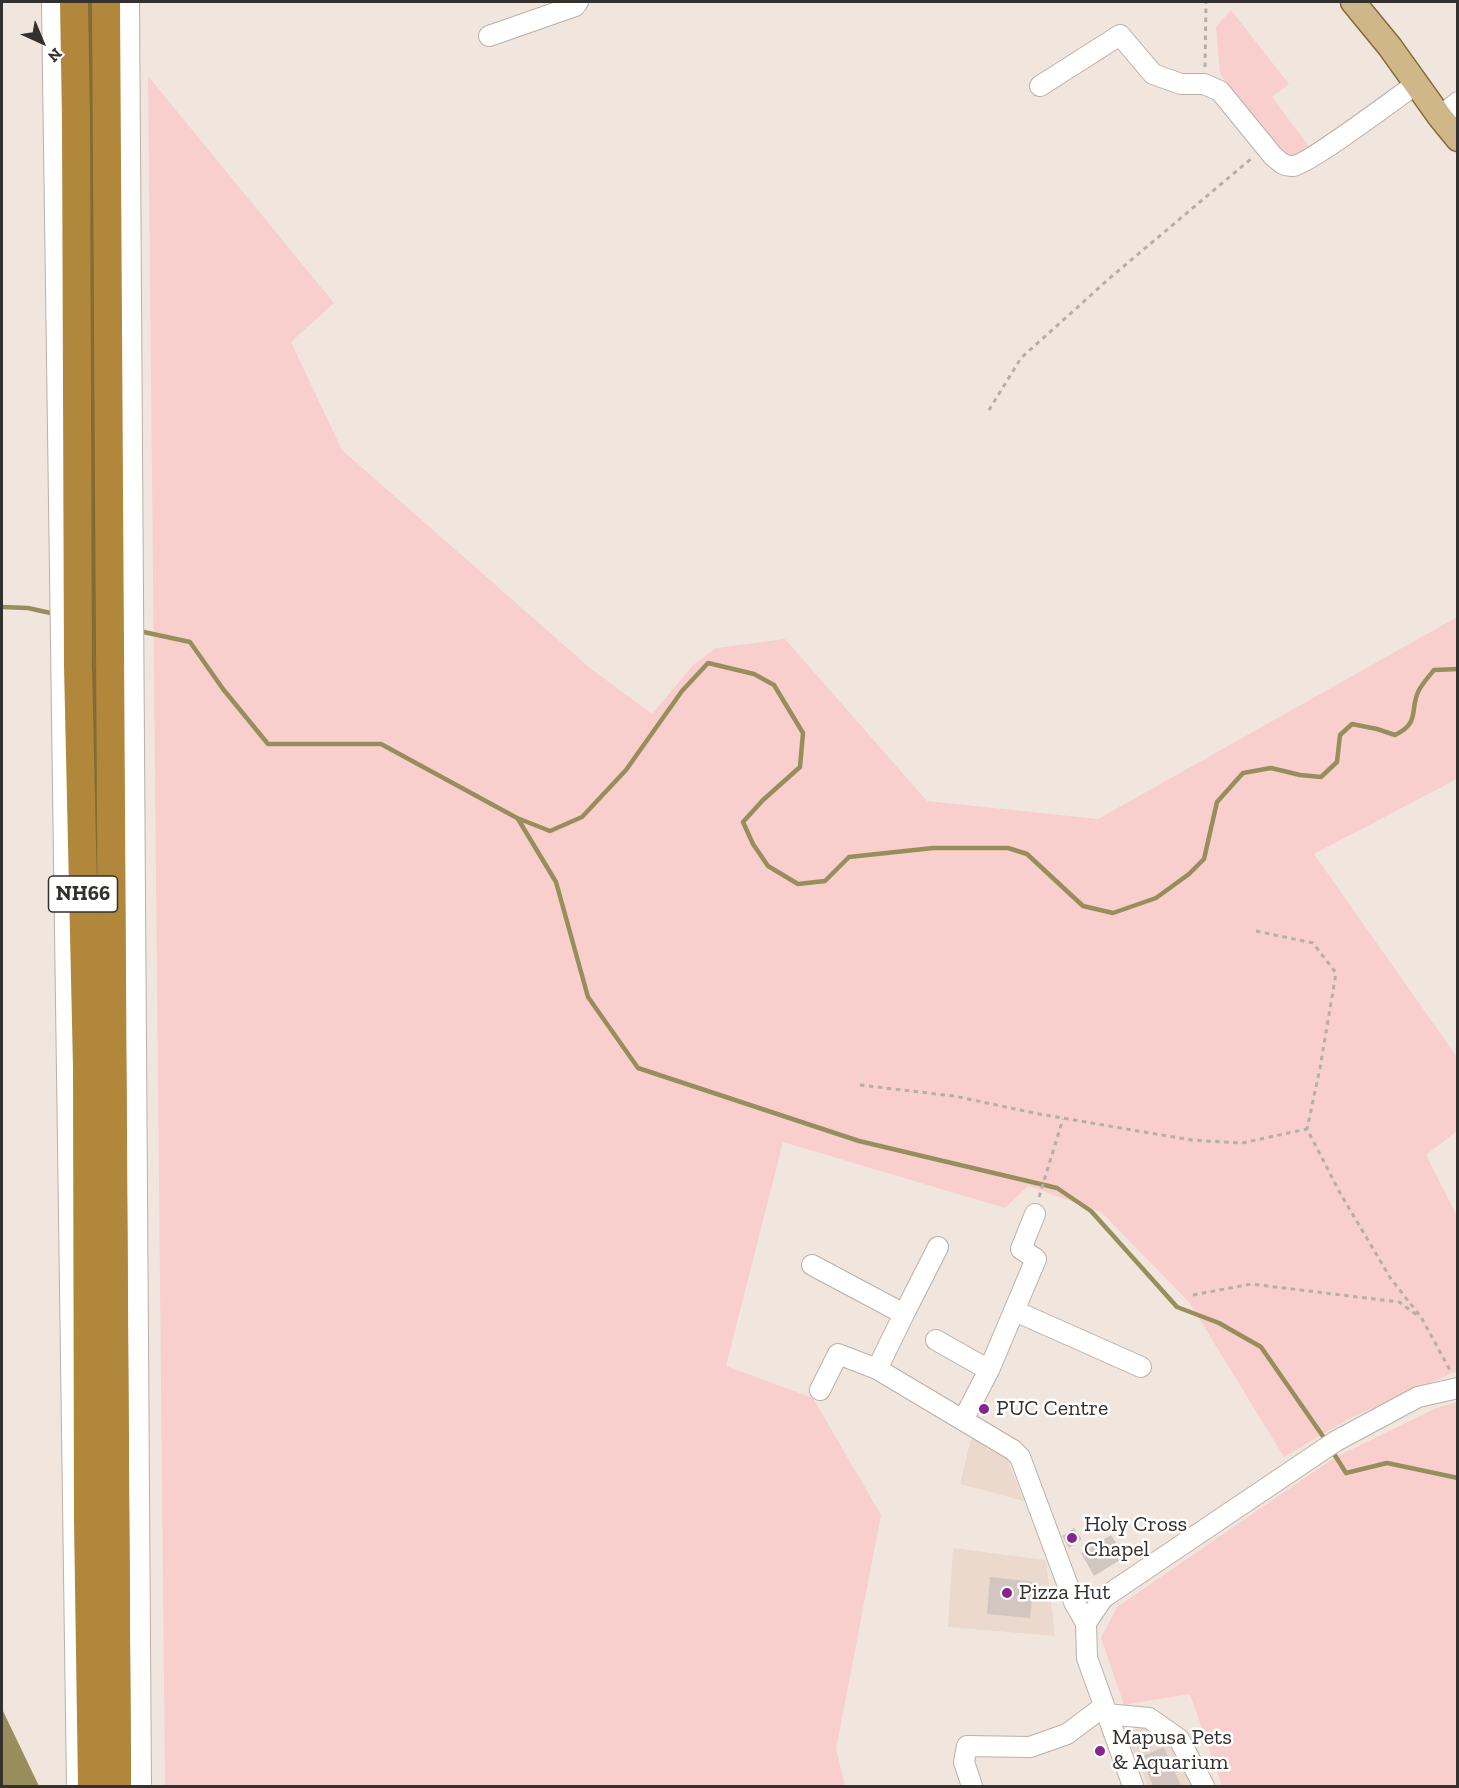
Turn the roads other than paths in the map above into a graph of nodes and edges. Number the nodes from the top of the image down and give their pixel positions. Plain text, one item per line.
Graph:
1 (52, 2) edge
2 (74, 2) edge
3 (106, 2) edge
4 (129, 2) edge
5 (578, 2) edge
6 (1353, 2) edge
7 (489, 36) dead end
8 (1416, 84) junction
9 (1040, 86) dead end
10 (1449, 109) edge
11 (1458, 139) edge
12 (1035, 1214) road end
13 (938, 1246) dead end
14 (812, 1265) dead end
15 (1015, 1311) junction
16 (904, 1314) junction
17 (936, 1340) dead end
18 (1141, 1367) dead end
19 (877, 1369) junction
20 (989, 1370) junction
21 (1455, 1382) edge
22 (820, 1390) dead end
23 (963, 1420) junction
24 (1086, 1623) junction
25 (1105, 1711) junction
26 (77, 1786) edge
27 (117, 1786) edge
28 (972, 1786) edge
29 (1132, 1786) edge
30 (1204, 1786) edge

1 - 26 street
2 - 27 highway, NH66
3 - 27 highway, NH66
4 - 27 street
5 - 7 street
6 - 8 main road
8 - 9 street
8 - 10 main road
10 - 11 main road
12 - 15 street
13 - 16 street
14 - 16 street
15 - 18 street
15 - 20 street
16 - 19 street
17 - 20 street
19 - 22 street
19 - 23 street
20 - 23 street
21 - 24 street
23 - 24 street
24 - 25 street
25 - 28 street
25 - 29 street
25 - 30 street

